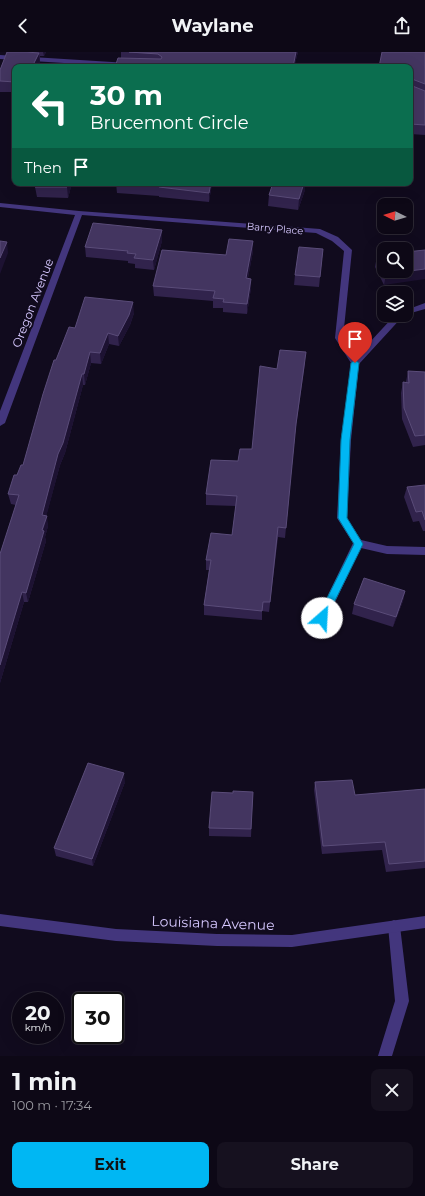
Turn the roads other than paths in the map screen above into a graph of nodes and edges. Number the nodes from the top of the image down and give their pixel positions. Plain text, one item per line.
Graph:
1 (0, 57) edge
2 (117, 64) edge
3 (0, 205) edge
4 (79, 214) junction
5 (425, 306) edge
6 (413, 310) edge
7 (393, 322) edge
8 (355, 363) junction
9 (0, 423) edge
10 (358, 544) junction
11 (425, 551) edge
12 (322, 618) dead end
13 (0, 920) edge
14 (425, 922) edge
15 (394, 926) junction
16 (385, 1056) edge

1 - 2 street
3 - 4 street
4 - 8 street, Barry Place
4 - 9 street, Oregon Avenue
5 - 6 street
7 - 8 street
8 - 10 street
10 - 11 street
10 - 12 street
13 - 15 street, Louisiana Avenue
14 - 15 street, Louisiana Avenue
15 - 16 street

